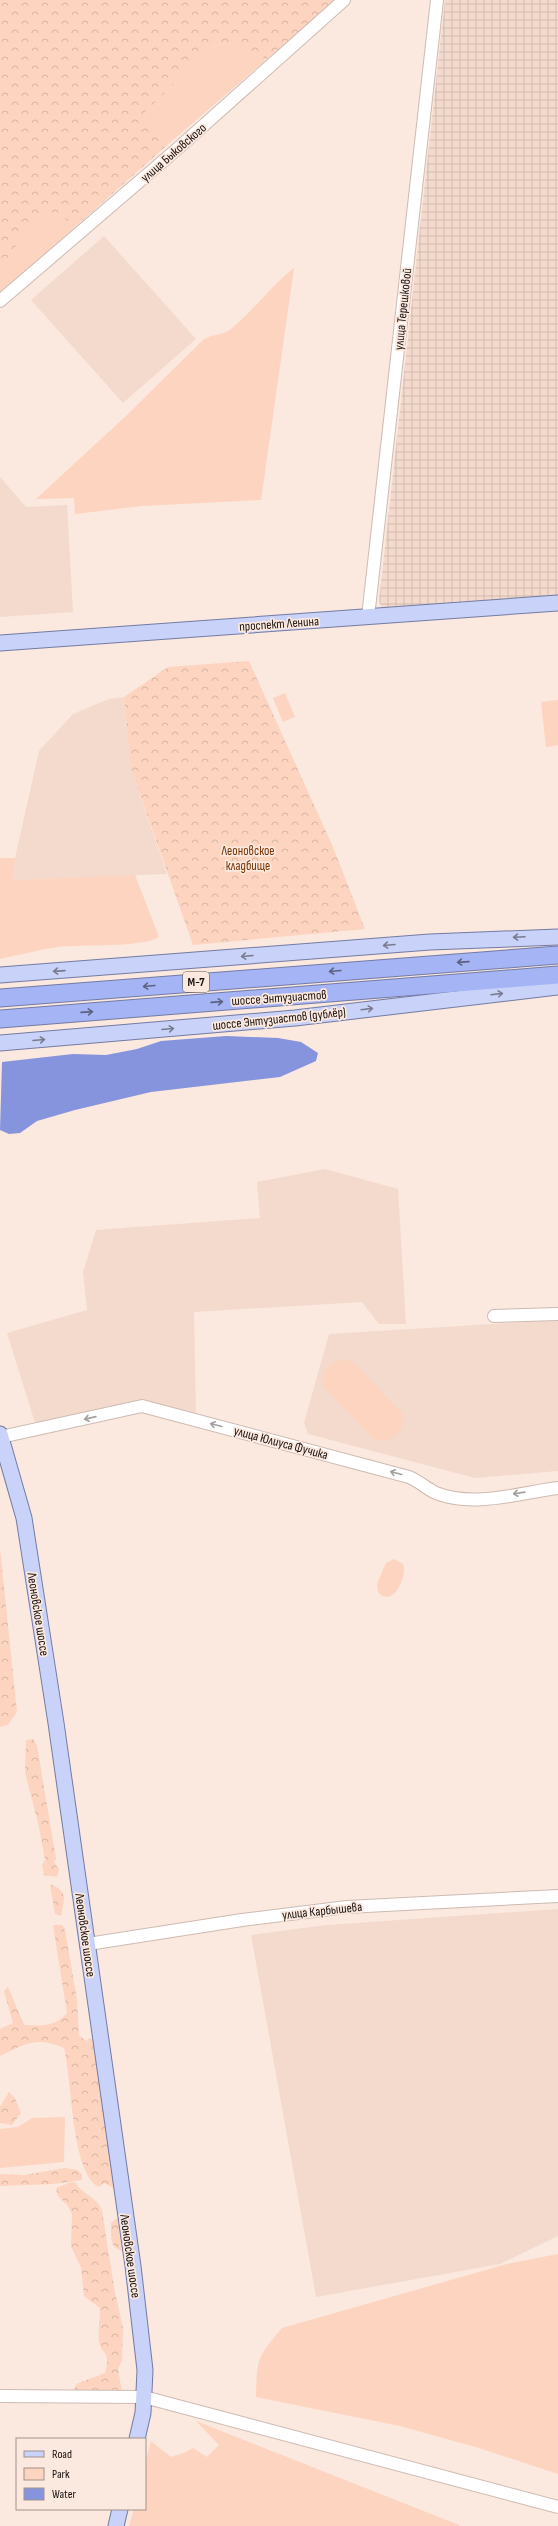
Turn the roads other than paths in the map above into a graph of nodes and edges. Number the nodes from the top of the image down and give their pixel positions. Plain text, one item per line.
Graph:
1 (344, 0) edge
2 (437, 0) edge
3 (0, 300) edge
4 (558, 603) edge
5 (368, 617) junction
6 (0, 643) edge
7 (558, 937) edge
8 (558, 955) edge
9 (0, 975) edge
10 (558, 976) edge
11 (558, 987) edge
12 (2, 998) edge
13 (3, 1019) edge
14 (0, 1043) edge
15 (558, 1314) edge
16 (494, 1316) dead end
17 (1, 1436) edge
18 (558, 1488) edge
19 (558, 1896) edge
20 (88, 1944) junction
21 (0, 2396) edge
22 (144, 2397) junction
23 (137, 2438) edge
24 (558, 2507) edge
25 (120, 2510) edge
26 (116, 2526) edge

1 - 3 street, улица Быковского
2 - 5 street, улица Терешковой
4 - 5 main road, проспект Ленина
5 - 6 main road, проспект Ленина
7 -> 9 main road
8 -> 12 highway, шоссе Энтузиастов / М-7
13 -> 10 highway, шоссе Энтузиастов / М-7
14 -> 11 main road, шоссе Энтузиастов (дублёр)
15 - 16 street
18 -> 17 street, улица Юлиуса Фучика
17 - 20 main road, Леоновское шоссе
19 - 20 street, улица Карбышева
20 - 22 main road, Леоновское шоссе
21 - 22 street
22 - 23 main road, Леоновское шоссе
22 - 24 street
25 - 26 main road

